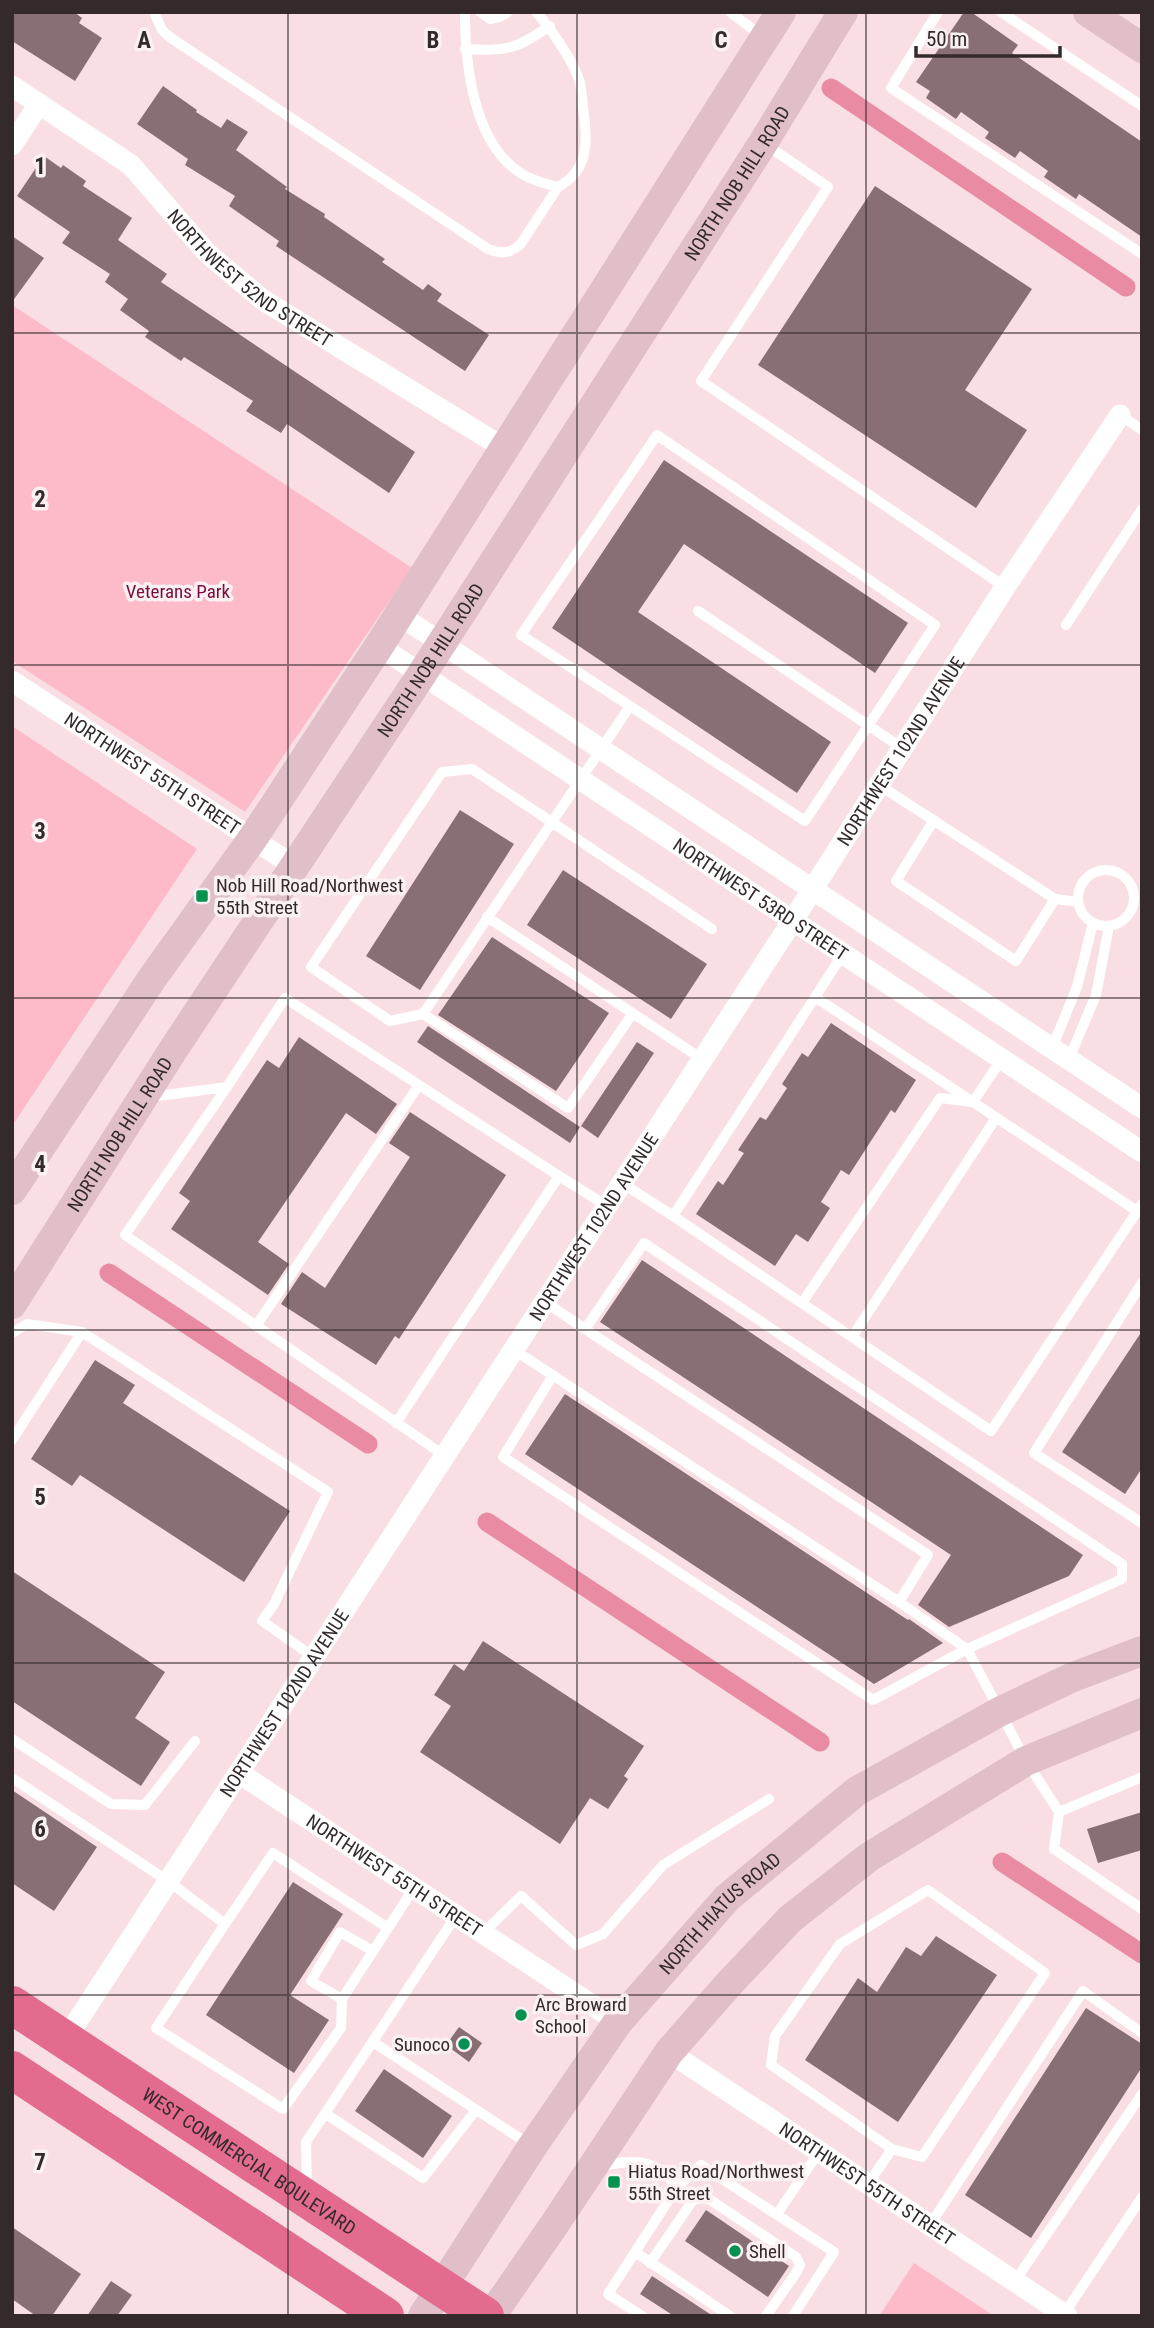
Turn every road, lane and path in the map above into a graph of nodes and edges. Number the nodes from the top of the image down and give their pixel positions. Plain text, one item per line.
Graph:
1 (154, 12) edge
2 (465, 12) edge
3 (480, 12) edge
4 (508, 12) edge
5 (536, 12) edge
6 (730, 12) edge
7 (781, 12) edge
8 (844, 12) edge
9 (937, 12) edge
10 (1001, 12) edge
11 (1088, 12) edge
12 (550, 26) junction
13 (765, 39) junction
14 (1142, 48) edge
15 (465, 49) junction
16 (12, 86) edge
17 (39, 104) junction
18 (1142, 107) edge
19 (763, 143) junction
20 (12, 145) edge
21 (558, 187) junction
22 (1142, 254) edge
23 (1119, 415) joint
24 (1142, 430) edge
25 (504, 448) junction
26 (1142, 509) edge
27 (1005, 587) junction
28 (698, 611) dead end
29 (398, 615) junction
30 (1066, 625) dead end
31 (441, 643) junction
32 (379, 646) junction
33 (422, 674) junction
34 (12, 681) edge
35 (630, 706) junction
36 (868, 725) junction
37 (902, 748) junction
38 (600, 749) junction
39 (580, 780) junction
40 (879, 785) junction
41 (934, 820) junction
42 (551, 822) junction
43 (253, 838) junction
44 (293, 866) junction
45 (813, 889) junction
46 (1055, 899) junction
47 (1079, 902) junction
48 (1131, 913) junction
49 (487, 917) junction
50 (793, 920) junction
51 (1142, 920) edge
52 (1093, 923) junction
53 (1109, 926) junction
54 (712, 929) dead end
55 (843, 954) junction
56 (815, 997) junction
57 (633, 1013) junction
58 (423, 1014) junction
59 (1061, 1054) junction
60 (702, 1059) junction
61 (1001, 1060) junction
62 (419, 1085) junction
63 (227, 1087) junction
64 (144, 1097) junction
65 (973, 1102) junction
66 (1142, 1108) edge
67 (996, 1118) junction
68 (1142, 1152) edge
69 (559, 1176) junction
70 (622, 1183) junction
71 (12, 1190) edge
72 (607, 1206) junction
73 (1139, 1208) edge
74 (673, 1216) junction
75 (1142, 1283) edge
76 (545, 1302) junction
77 (802, 1303) junction
78 (12, 1304) edge
79 (256, 1326) junction
80 (585, 1329) junction
81 (82, 1332) junction
82 (12, 1333) edge
83 (852, 1337) junction
84 (514, 1350) junction
85 (553, 1375) junction
86 (396, 1423) junction
87 (12, 1440) edge
88 (444, 1456) junction
89 (1142, 1523) edge
90 (899, 1602) junction
91 (967, 1649) junction
92 (1142, 1651) edge
93 (315, 1658) junction
94 (999, 1712) junction
95 (1142, 1713) edge
96 (12, 1740) edge
97 (195, 1741) dead end
98 (1026, 1761) junction
99 (239, 1773) junction
100 (1142, 1777) edge
101 (12, 1778) edge
102 (769, 1799) dead end
103 (1059, 1812) junction
104 (168, 1881) junction
105 (414, 1888) junction
106 (1142, 1909) edge
107 (456, 1916) junction
108 (225, 1924) junction
109 (388, 1928) junction
110 (483, 1933) junction
111 (373, 1951) junction
112 (342, 1999) junction
113 (12, 2005) edge
114 (618, 2022) junction
115 (1142, 2034) edge
116 (65, 2040) junction
117 (373, 2042) junction
118 (668, 2052) junction
119 (12, 2070) edge
120 (1142, 2094) edge
121 (476, 2110) junction
122 (326, 2114) junction
123 (532, 2147) junction
124 (892, 2149) junction
125 (819, 2152) junction
126 (593, 2168) junction
127 (868, 2184) junction
128 (677, 2187) junction
129 (1142, 2197) edge
130 (307, 2200) junction
131 (777, 2214) junction
132 (930, 2225) junction
133 (635, 2252) junction
134 (650, 2263) junction
135 (1015, 2281) junction
136 (432, 2302) edge
137 (1065, 2315) edge
138 (385, 2316) edge
139 (485, 2316) edge
140 (491, 2316) edge
141 (642, 2316) edge
142 (730, 2316) edge
143 (766, 2316) edge
144 (793, 2316) edge

1 - 21 lane
2 - 15 lane
3 - 4 lane
5 - 12 lane
6 - 13 lane
7 - 13 main road
8 - 19 main road, NORTH NOB HILL ROAD
9 - 22 lane
10 - 18 lane
11 - 14 main road
12 - 15 lane
12 - 21 lane
13 - 25 main road
15 - 21 lane
16 - 17 street, NORTHWEST 52ND STREET
17 - 20 street
17 - 25 street, NORTHWEST 52ND STREET
19 - 27 lane
19 - 31 main road, NORTH NOB HILL ROAD
23 - 24 lane
23 - 27 street, NORTHWEST 102ND AVENUE
25 - 29 main road
26 - 30 lane
27 - 37 street, NORTHWEST 102ND AVENUE
28 - 36 lane
29 - 31 street, NORTHWEST 53RD STREET
29 - 32 main road
31 - 33 main road, NORTH NOB HILL ROAD
31 - 38 street, NORTHWEST 53RD STREET
32 - 33 street, NORTHWEST 53RD STREET
32 - 43 main road
33 - 39 street, NORTHWEST 53RD STREET
33 - 44 main road, NORTH NOB HILL ROAD
34 - 43 street, NORTHWEST 55TH STREET
35 - 36 lane
35 - 36 lane
35 - 38 lane
36 - 37 lane
37 - 40 street, NORTHWEST 102ND AVENUE
38 - 39 lane
38 - 45 street, NORTHWEST 53RD STREET
39 - 42 lane
39 - 50 street, NORTHWEST 53RD STREET
40 - 41 lane
40 - 45 street, NORTHWEST 102ND AVENUE
41 - 46 lane
41 - 46 lane
42 - 49 lane
42 - 54 lane
42 - 58 lane
43 - 44 street, NORTHWEST 55TH STREET
43 - 71 main road
44 - 64 main road, NORTH NOB HILL ROAD
45 - 50 street, NORTHWEST 102ND AVENUE
45 - 59 street, NORTHWEST 53RD STREET
46 - 47 lane
47 - 48 lane
47 - 52 lane
48 - 51 lane
48 - 53 lane
49 - 57 lane
49 - 58 lane
50 - 55 street, NORTHWEST 53RD STREET
50 - 60 street, NORTHWEST 102ND AVENUE
52 - 53 lane
52 - 59 lane
53 - 59 lane
55 - 56 lane
55 - 61 street, NORTHWEST 53RD STREET
56 - 65 lane
56 - 74 lane
57 - 58 lane
57 - 60 lane
59 - 66 street, NORTHWEST 53RD STREET
60 - 70 street, NORTHWEST 102ND AVENUE
61 - 65 lane
61 - 68 street, NORTHWEST 53RD STREET
62 - 63 lane
62 - 69 lane
62 - 79 lane
63 - 64 lane
63 - 79 lane
64 - 78 main road, NORTH NOB HILL ROAD
65 - 67 lane
65 - 77 lane
67 - 73 lane
67 - 83 lane
69 - 72 lane
69 - 86 lane
70 - 72 street, NORTHWEST 102ND AVENUE
70 - 74 lane
72 - 76 street, NORTHWEST 102ND AVENUE
73 - 83 lane
74 - 77 lane
75 - 89 lane
76 - 80 lane
76 - 84 street, NORTHWEST 102ND AVENUE
77 - 83 lane
79 - 86 lane
80 - 90 lane
80 - 91 lane
81 - 82 lane
81 - 87 lane
81 - 93 lane
84 - 85 lane
84 - 88 street, NORTHWEST 102ND AVENUE
85 - 90 lane
85 - 91 lane
86 - 88 lane
88 - 93 street, NORTHWEST 102ND AVENUE
90 - 91 lane
91 - 94 lane
92 - 94 main road, NORTH HIATUS ROAD
93 - 99 street, NORTHWEST 102ND AVENUE
94 - 98 lane
94 - 114 main road, NORTH HIATUS ROAD
95 - 98 main road
96 - 97 lane
98 - 103 lane
98 - 118 main road
99 - 104 street, NORTHWEST 102ND AVENUE
99 - 105 street, NORTHWEST 55TH STREET
100 - 103 lane
101 - 104 lane
102 - 110 lane
103 - 106 lane
104 - 108 lane
104 - 116 street, NORTHWEST 102ND AVENUE
105 - 107 street, NORTHWEST 55TH STREET
105 - 109 lane
107 - 110 street, NORTHWEST 55TH STREET
107 - 117 lane
108 - 109 lane
108 - 112 lane
109 - 111 lane
110 - 114 street, NORTHWEST 55TH STREET
111 - 112 lane
111 - 112 lane
113 - 116 highway, WEST COMMERCIAL BOULEVARD
114 - 123 main road, NORTH HIATUS ROAD
115 - 132 lane
116 - 130 highway, WEST COMMERCIAL BOULEVARD
117 - 121 lane
117 - 122 lane
118 - 125 street, NORTHWEST 55TH STREET
118 - 126 main road
119 - 138 highway
120 - 135 lane
121 - 122 lane
121 - 123 lane
122 - 130 lane
123 - 136 main road, NORTH HIATUS ROAD
124 - 124 lane
124 - 127 lane
125 - 127 street, NORTHWEST 55TH STREET
125 - 131 lane
126 - 128 lane
126 - 140 main road
127 - 132 street, NORTHWEST 55TH STREET
128 - 131 lane
128 - 133 lane
129 - 137 lane
130 - 136 highway, WEST COMMERCIAL BOULEVARD
131 - 144 lane
132 - 135 street, NORTHWEST 55TH STREET
133 - 134 lane
133 - 141 lane
134 - 142 lane
134 - 143 lane
135 - 137 street, NORTHWEST 55TH STREET
136 - 139 highway, WEST COMMERCIAL BOULEVARD

